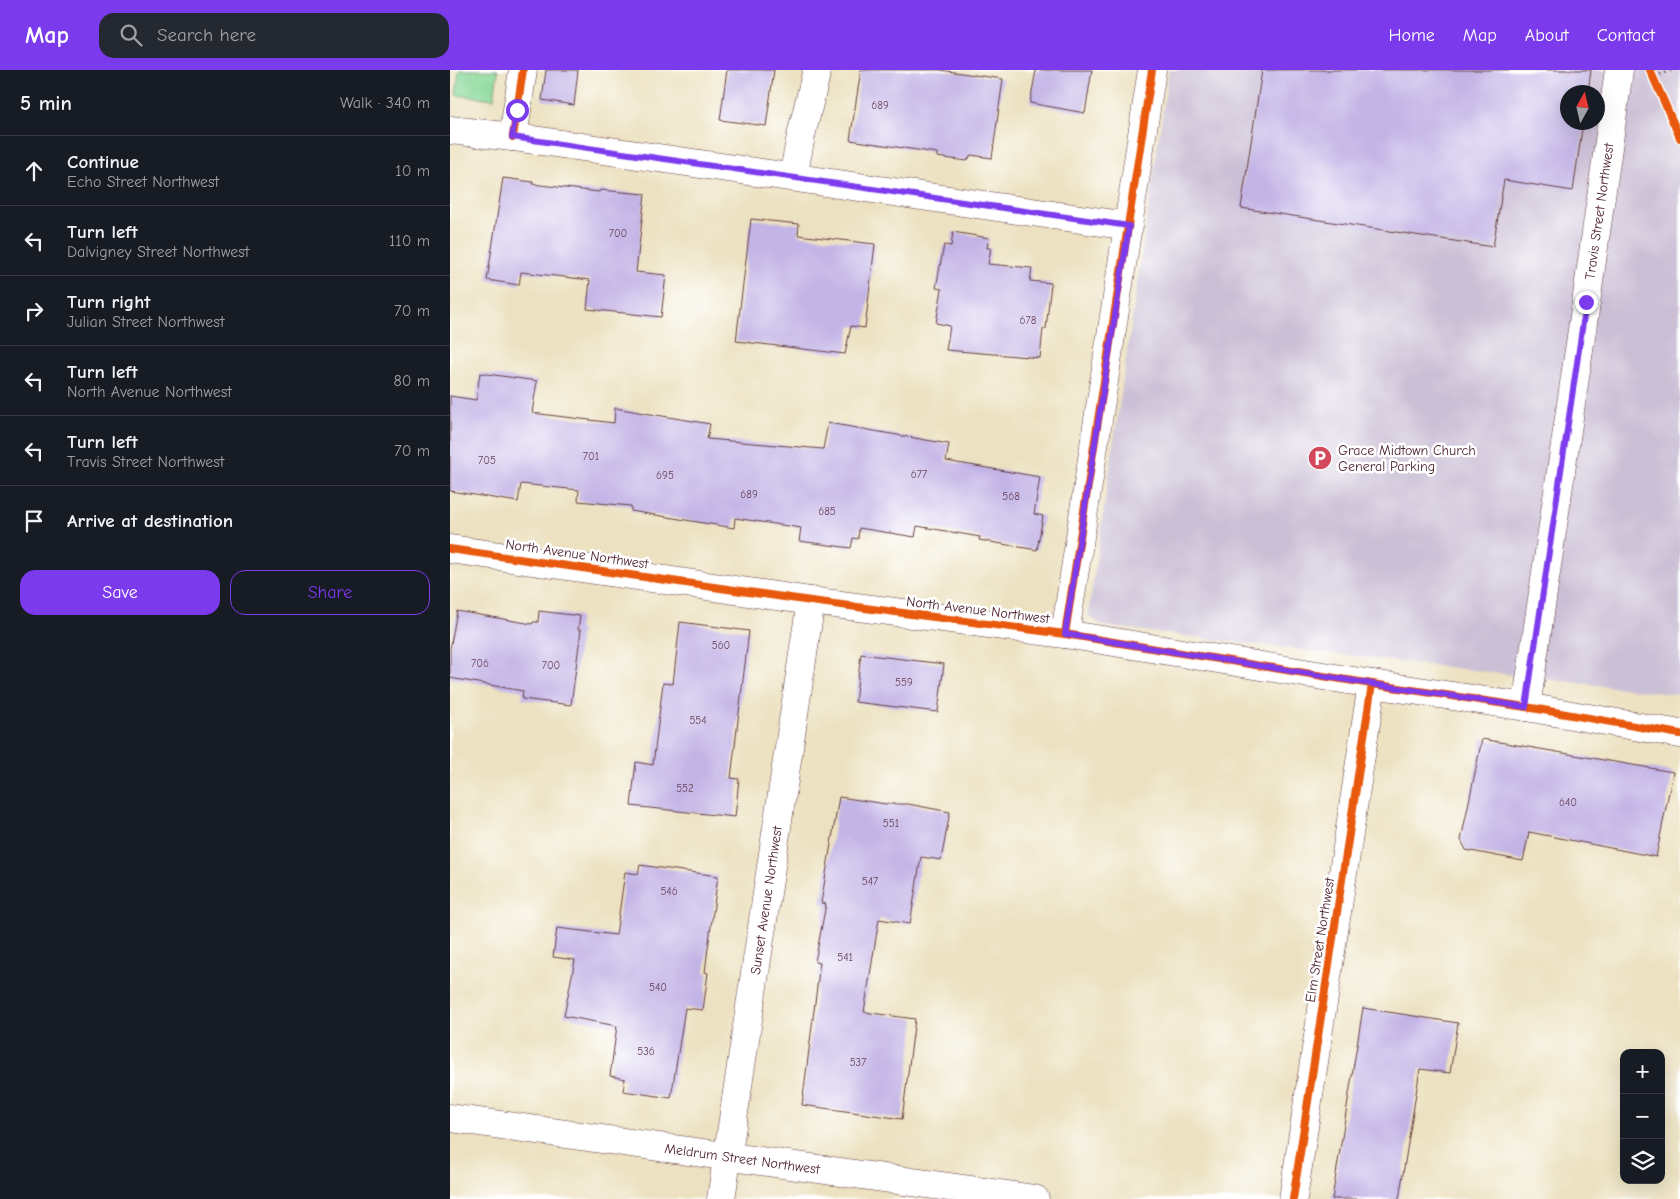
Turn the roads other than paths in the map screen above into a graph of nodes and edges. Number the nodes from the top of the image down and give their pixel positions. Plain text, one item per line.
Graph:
1 (523, 70) edge
2 (817, 70) edge
3 (1152, 70) edge
4 (1619, 70) edge
5 (450, 130) edge
6 (512, 137) junction
7 (793, 177) junction
8 (1129, 226) junction
9 (450, 548) edge
10 (811, 601) junction
11 (1065, 634) junction
12 (1372, 684) junction
13 (1526, 707) junction
14 (1680, 734) edge
15 (450, 1118) edge
16 (727, 1156) junction
17 (721, 1199) edge
18 (1035, 1199) edge
19 (1293, 1199) edge

1 - 6 street
2 - 7 street
3 - 8 street
4 - 13 street, Travis Street Northwest
5 - 6 street
6 - 7 street
7 - 8 street
8 - 11 street
9 - 10 street, North Avenue Northwest
10 - 11 street, North Avenue Northwest
10 - 16 street, Sunset Avenue Northwest
11 - 12 street, North Avenue Northwest
12 - 13 street, North Avenue Northwest
12 - 19 street, Elm Street Northwest
13 - 14 street, North Avenue Northwest
15 - 16 street, Meldrum Street Northwest
16 - 17 street, Sunset Avenue Northwest
16 - 18 street, Meldrum Street Northwest

